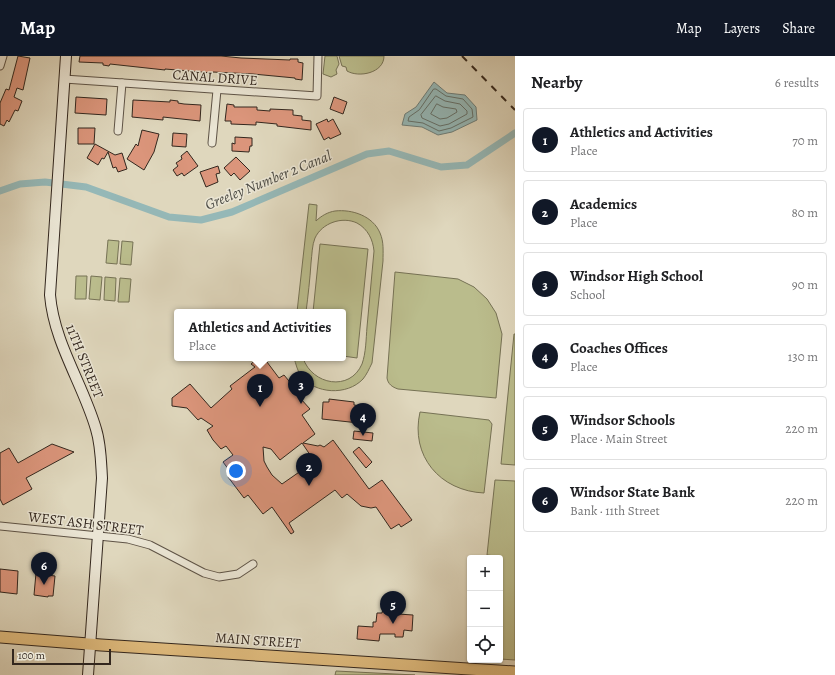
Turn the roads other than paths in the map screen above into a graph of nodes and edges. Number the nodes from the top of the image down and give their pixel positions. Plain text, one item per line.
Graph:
1 (3, 56) edge
2 (66, 56) edge
3 (318, 56) edge
4 (0, 66) edge
5 (64, 79) junction
6 (122, 83) junction
7 (217, 90) junction
8 (118, 131) dead end
9 (212, 143) dead end
10 (0, 526) edge
11 (98, 535) junction
12 (253, 564) dead end
13 (0, 636) edge
14 (91, 644) junction
15 (476, 672) edge
16 (515, 672) edge
17 (88, 675) edge

1 - 4 street
2 - 5 street, 11TH STREET
3 - 7 street, CANAL DRIVE
5 - 6 street, CANAL DRIVE
5 - 11 street, 11TH STREET
6 - 7 street, CANAL DRIVE
6 - 8 street
7 - 9 street
10 - 11 street, WEST ASH STREET
11 - 12 street, WEST ASH STREET
11 - 14 street, 11TH STREET
13 - 14 main road, MAIN STREET
14 - 15 main road, MAIN STREET
14 - 17 street, 11TH STREET
15 - 16 main road, MAIN STREET

